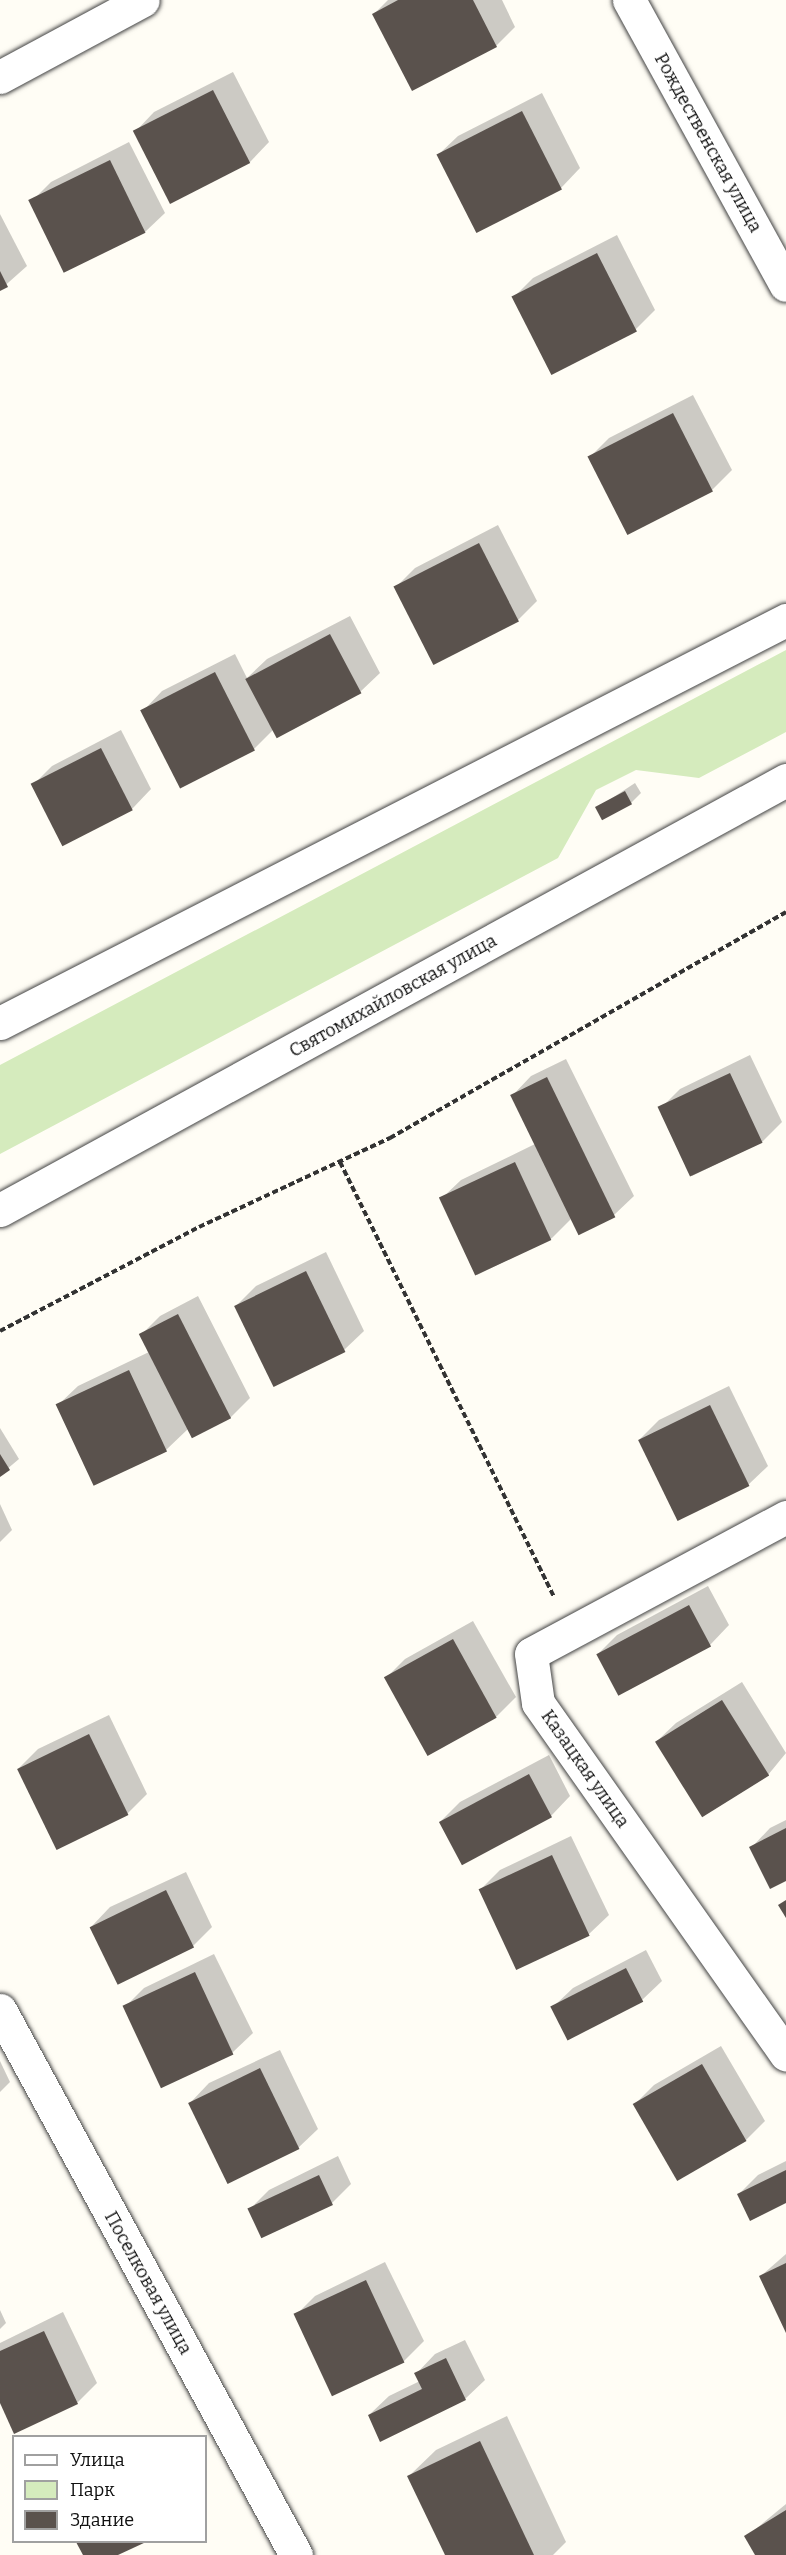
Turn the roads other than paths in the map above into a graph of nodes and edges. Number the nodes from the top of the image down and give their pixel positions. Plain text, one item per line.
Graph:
1 (143, 0) edge
2 (629, 0) edge
3 (0, 77) edge
4 (786, 285) edge
5 (786, 620) edge
6 (786, 780) edge
7 (0, 1023) edge
8 (0, 1210) edge
9 (786, 1517) edge
10 (0, 2010) edge
11 (786, 2054) edge
12 (296, 2555) edge

1 - 3 street
2 - 4 street, Рождественская улица
5 - 7 street
6 - 8 street, Святомихайловская улица
9 - 11 street, Казацкая улица
10 - 12 street, Поселковая улица

